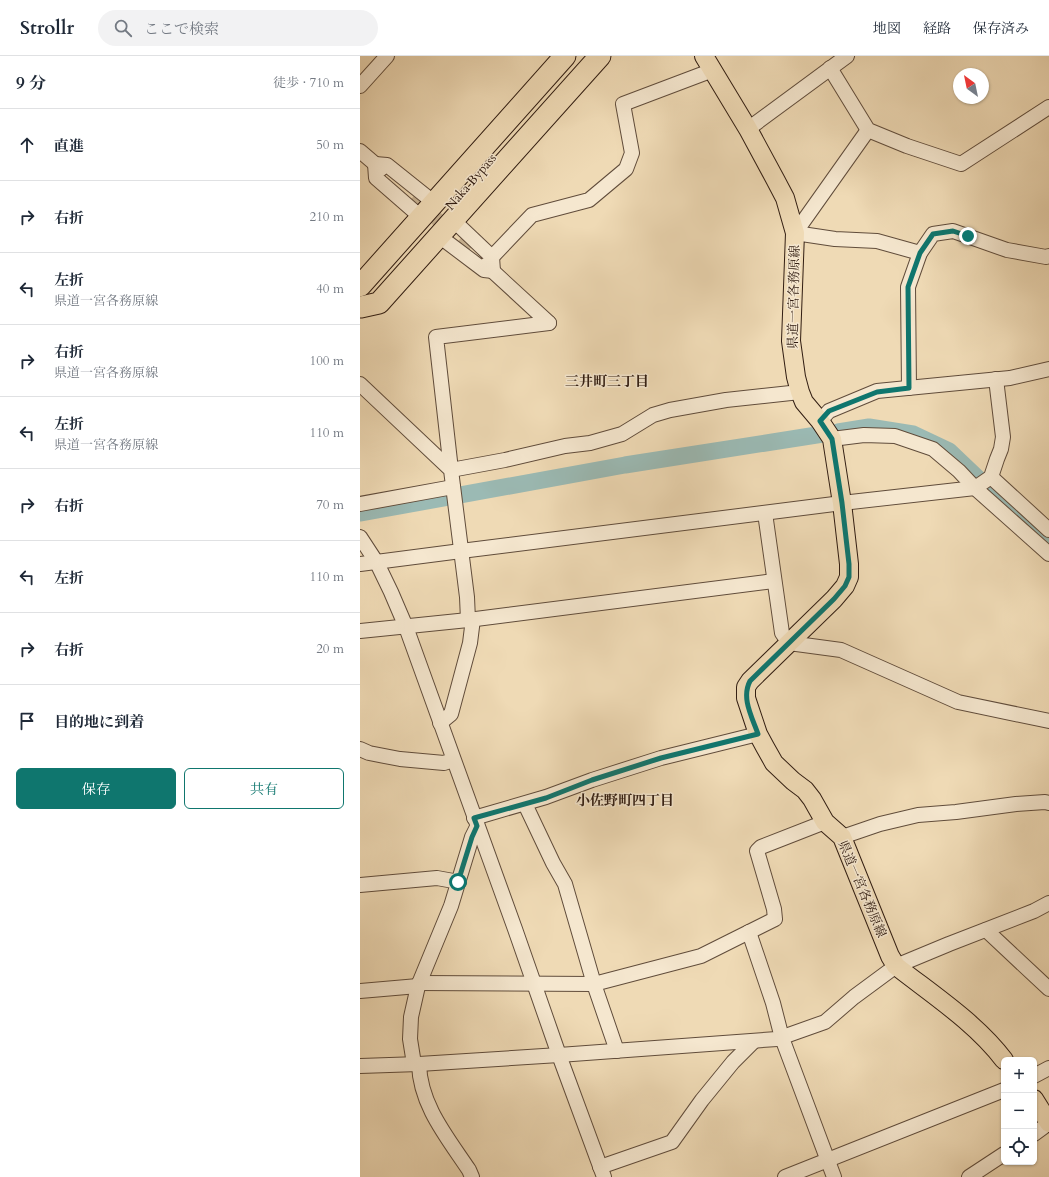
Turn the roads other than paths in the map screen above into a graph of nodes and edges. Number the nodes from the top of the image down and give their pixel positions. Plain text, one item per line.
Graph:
1 (387, 56) edge
2 (549, 56) edge
3 (565, 56) edge
4 (582, 56) edge
5 (600, 56) edge
6 (847, 56) edge
7 (708, 63) edge
8 (830, 68) junction
9 (360, 86) edge
10 (1049, 107) edge
11 (748, 129) junction
12 (868, 130) junction
13 (360, 151) edge
14 (375, 164) junction
15 (418, 202) junction
16 (453, 220) junction
17 (796, 233) junction
18 (439, 236) junction
19 (474, 253) tunnel mouth
20 (920, 253) junction
21 (1049, 256) edge
22 (492, 264) junction
23 (360, 271) edge
24 (360, 286) edge
25 (360, 308) edge
26 (1049, 369) edge
27 (996, 379) junction
28 (360, 384) edge
29 (909, 388) junction
30 (800, 392) junction
31 (820, 421) junction
32 (832, 439) junction
33 (451, 470) junction
34 (983, 483) junction
35 (453, 493) junction
36 (842, 503) junction
37 (360, 504) edge
38 (765, 512) junction
39 (1049, 530) edge
40 (360, 536) edge
41 (461, 551) junction
42 (1049, 554) edge
43 (376, 563) junction
44 (360, 564) edge
45 (774, 581) junction
46 (470, 620) junction
47 (406, 627) junction
48 (360, 631) edge
49 (789, 643) junction
50 (1049, 721) edge
51 (440, 723) junction
52 (758, 734) junction
53 (360, 750) edge
54 (453, 760) junction
55 (1049, 803) edge
56 (525, 804) junction
57 (476, 822) junction
58 (825, 822) junction
59 (842, 837) junction
60 (458, 882) junction
61 (360, 885) edge
62 (1049, 903) edge
63 (986, 930) junction
64 (749, 932) junction
65 (896, 966) junction
66 (534, 983) junction
67 (419, 984) junction
68 (594, 984) junction
69 (1049, 989) edge
70 (360, 991) edge
71 (782, 1038) junction
72 (754, 1041) junction
73 (617, 1051) junction
74 (559, 1055) junction
75 (1002, 1057) edge
76 (416, 1064) junction
77 (360, 1066) edge
78 (1049, 1068) edge
79 (1037, 1074) edge
80 (1001, 1091) edge
81 (1037, 1104) edge
82 (1049, 1123) edge
83 (1037, 1132) edge
84 (1001, 1156) edge
85 (827, 1160) junction
86 (602, 1172) edge
87 (472, 1177) edge
88 (785, 1177) edge
89 (834, 1177) edge
90 (969, 1177) edge

1 - 9 street
2 - 15 highway
3 - 24 highway, Naka Bypass
4 - 25 highway, Naka Bypass
5 - 16 highway
6 - 8 street
7 - 11 main road, 県道一宮各務原線
7 - 22 street
8 - 11 street
8 - 12 street
10 - 12 street
11 - 17 main road, 県道一宮各務原線
12 - 17 street
13 - 14 street
14 - 15 street
14 - 15 street
15 - 23 highway
16 - 18 highway
16 - 22 street
17 - 20 street
17 - 30 main road, 県道一宮各務原線
18 - 22 street
18 - 25 highway
19 - 22 street
20 - 21 street
20 - 29 street
22 - 33 street
26 - 27 street
27 - 29 street
27 - 34 street
28 - 33 street
29 - 31 street
30 - 31 main road, 県道一宮各務原線
30 - 33 street
31 - 32 main road, 県道一宮各務原線
32 - 34 street
32 - 36 main road, 県道一宮各務原線
33 - 35 street
34 - 36 street
34 - 39 street
34 - 42 street
35 - 37 street
35 - 41 street
36 - 38 street
36 - 49 main road, 県道一宮各務原線
38 - 41 street
38 - 45 street
40 - 43 street
41 - 43 street
41 - 46 street
43 - 44 street
43 - 47 street
45 - 46 street
45 - 49 street
46 - 47 street
46 - 51 street
47 - 48 street
47 - 51 street
49 - 50 street
49 - 52 main road, 県道一宮各務原線
51 - 54 street
52 - 56 street
52 - 58 main road, 県道一宮各務原線
53 - 54 street
54 - 57 street
55 - 59 street
56 - 57 street
56 - 68 street
57 - 60 street
57 - 66 street
58 - 59 main road, 県道一宮各務原線
58 - 64 street
59 - 65 main road, 県道一宮各務原線
60 - 61 street
60 - 67 street
62 - 63 street
63 - 65 street
63 - 69 street
64 - 68 street
64 - 71 street
65 - 71 street
65 - 75 main road, 県道一宮各務原線
66 - 67 street
66 - 68 street
66 - 74 street
67 - 70 street
67 - 76 street
68 - 73 street
71 - 72 street
71 - 85 street
72 - 73 street
72 - 86 street
73 - 74 street
74 - 76 street
74 - 86 street
76 - 77 street
76 - 87 street
78 - 79 street
80 - 85 street
81 - 82 main road
82 - 83 street
84 - 90 street
85 - 88 street
85 - 89 street

